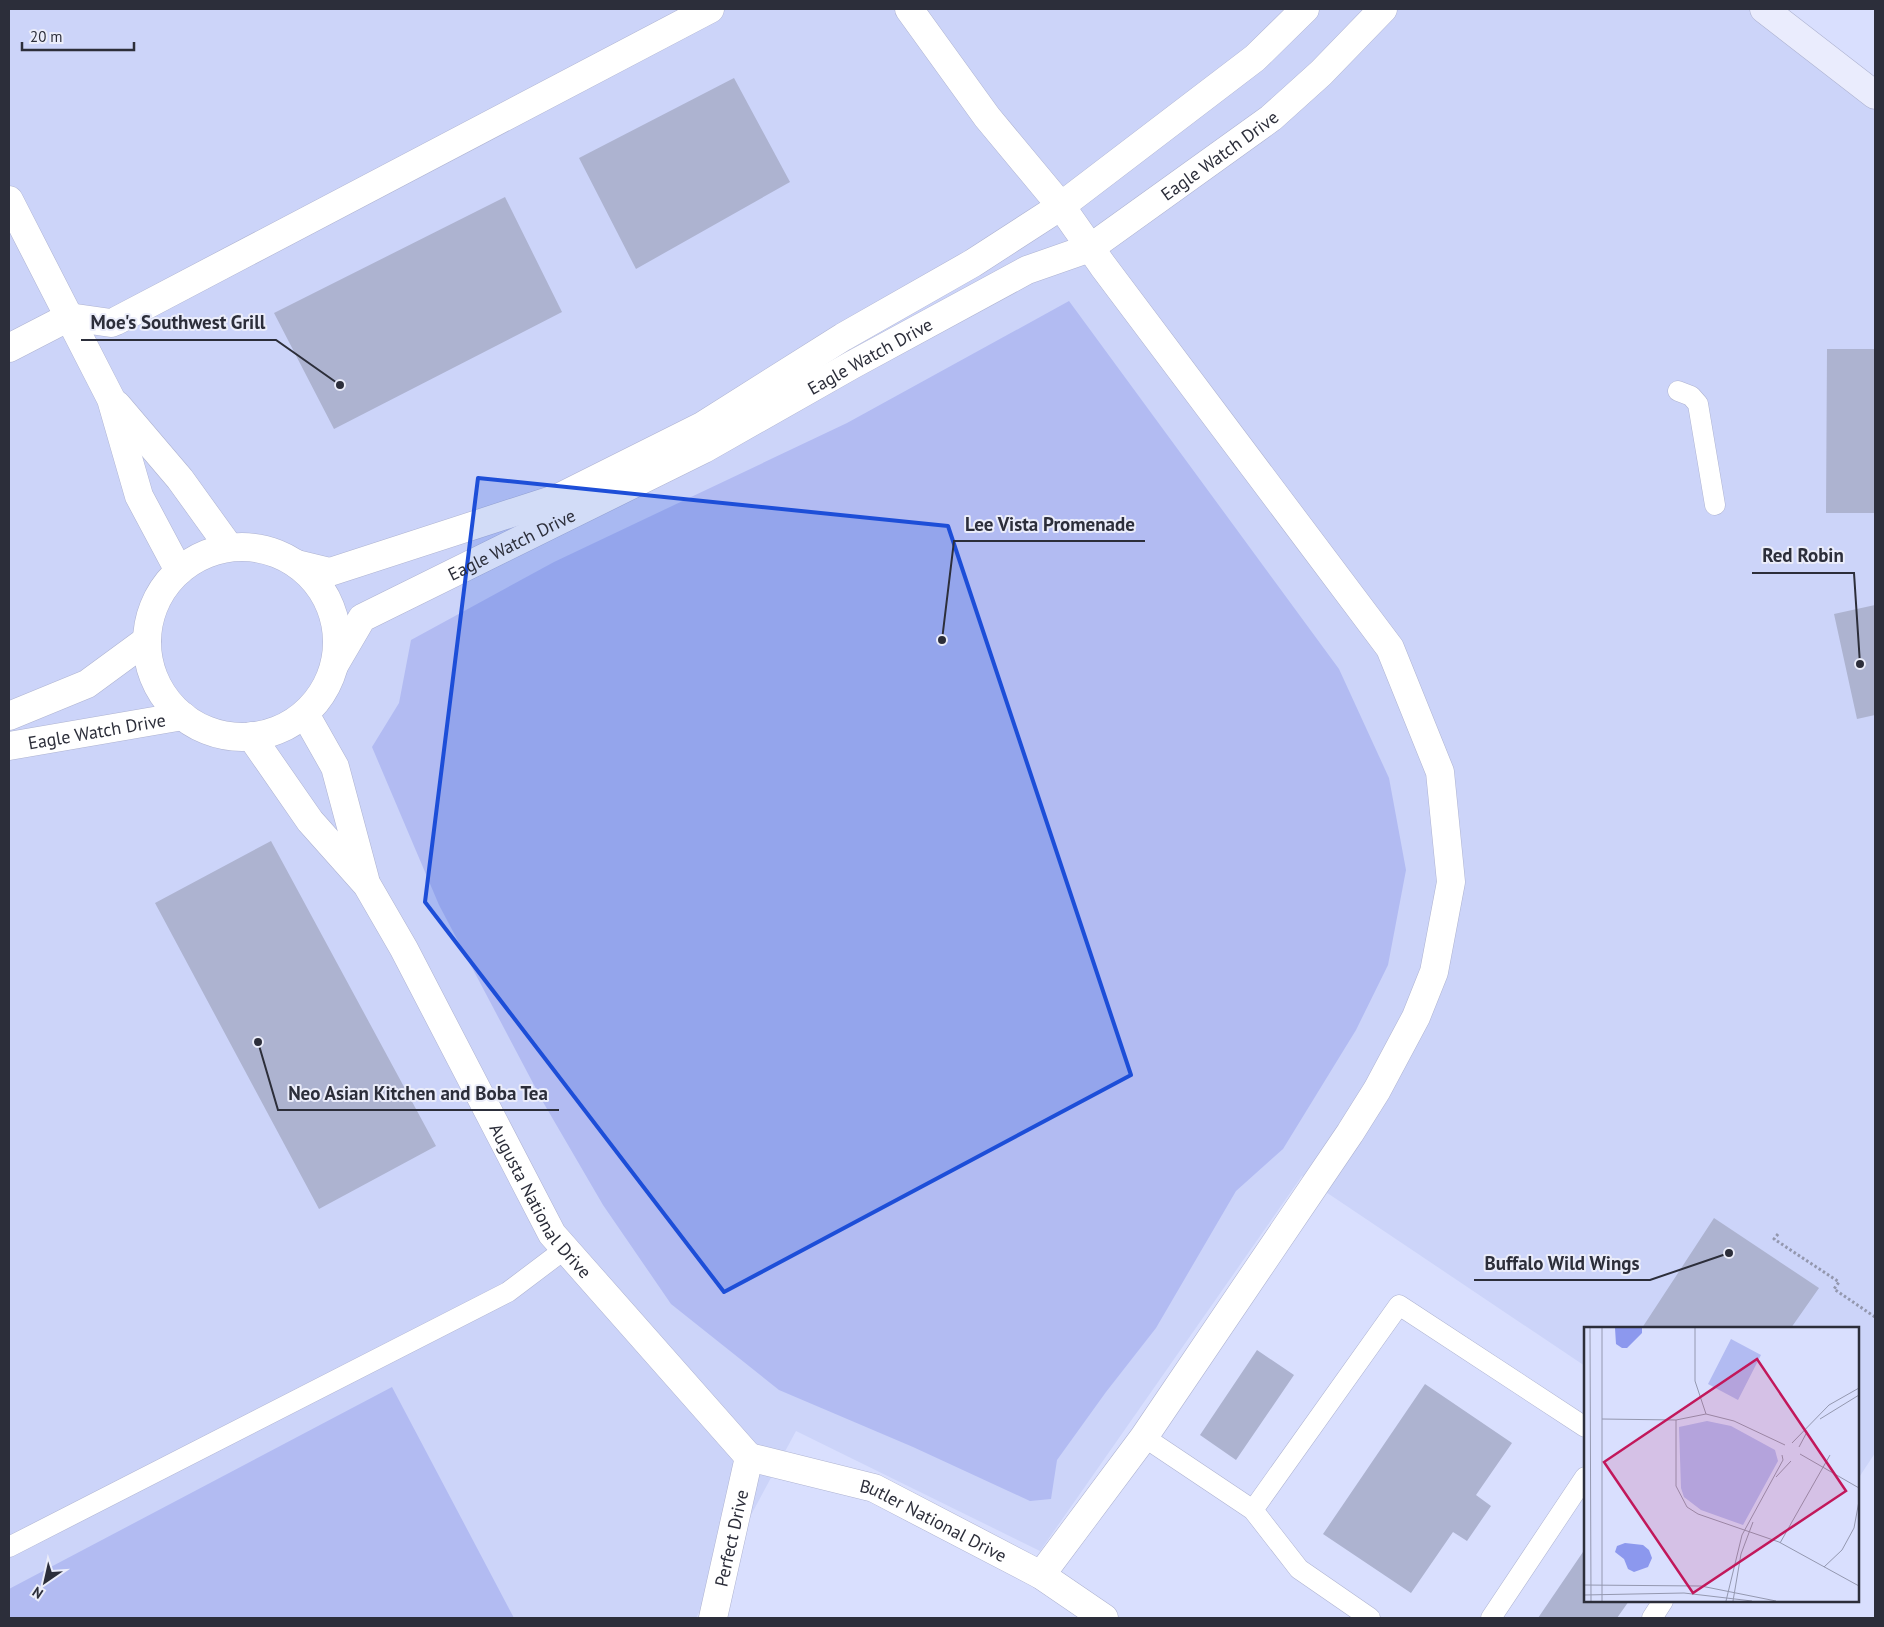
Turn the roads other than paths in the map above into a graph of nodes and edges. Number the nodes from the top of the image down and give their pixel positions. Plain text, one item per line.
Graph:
1 (710, 9) edge
2 (909, 9) edge
3 (1305, 9) edge
4 (1383, 9) edge
5 (1764, 9) edge
6 (1875, 95) edge
7 (9, 200) edge
8 (1061, 206) junction
9 (1090, 248) junction
10 (69, 317) junction
11 (9, 348) edge
12 (1678, 391) dead end
13 (111, 399) junction
14 (1716, 505) dead end
15 (229, 547) junction
16 (297, 564) junction
17 (179, 571) junction
18 (147, 640) junction
19 (335, 664) junction
20 (305, 714) junction
21 (9, 716) edge
22 (183, 716) junction
23 (250, 736) junction
24 (9, 746) edge
25 (367, 885) junction
26 (565, 1249) junction
27 (1584, 1426) edge
28 (1144, 1437) junction
29 (749, 1457) junction
30 (1584, 1478) edge
31 (1253, 1510) junction
32 (9, 1547) edge
33 (1040, 1575) junction
34 (1663, 1602) edge
35 (713, 1618) edge
36 (1104, 1618) edge
37 (1370, 1618) edge
38 (1491, 1618) edge
39 (1652, 1618) edge

1 - 10 street
2 - 8 street
3 - 8 street, Eagle Watch Drive
4 - 9 street, Eagle Watch Drive
5 - 6 street
7 - 10 street
8 - 9 street
8 - 16 street, Eagle Watch Drive
9 - 19 street, Eagle Watch Drive
9 - 28 street
10 - 11 street
10 - 13 street
12 - 14 lane
13 - 15 street
13 - 17 street
15 - 16 street, Eagle Watch Drive
15 - 17 street, Eagle Watch Drive
16 - 19 street, Eagle Watch Drive
17 - 18 street, Eagle Watch Drive
18 - 21 street, Eagle Watch Drive
18 - 22 street, Eagle Watch Drive
19 - 20 street, Eagle Watch Drive
20 - 23 street, Eagle Watch Drive
20 - 25 street
22 - 23 street, Eagle Watch Drive
22 - 24 street, Eagle Watch Drive
23 - 25 street
25 - 26 street, Augusta National Drive
26 - 29 street, Augusta National Drive
26 - 32 lane
27 - 31 lane
28 - 31 lane
28 - 33 street
29 - 33 street, Butler National Drive
29 - 35 street, Perfect Drive
30 - 38 lane
31 - 37 lane
33 - 36 street, Butler National Drive
34 - 39 lane

